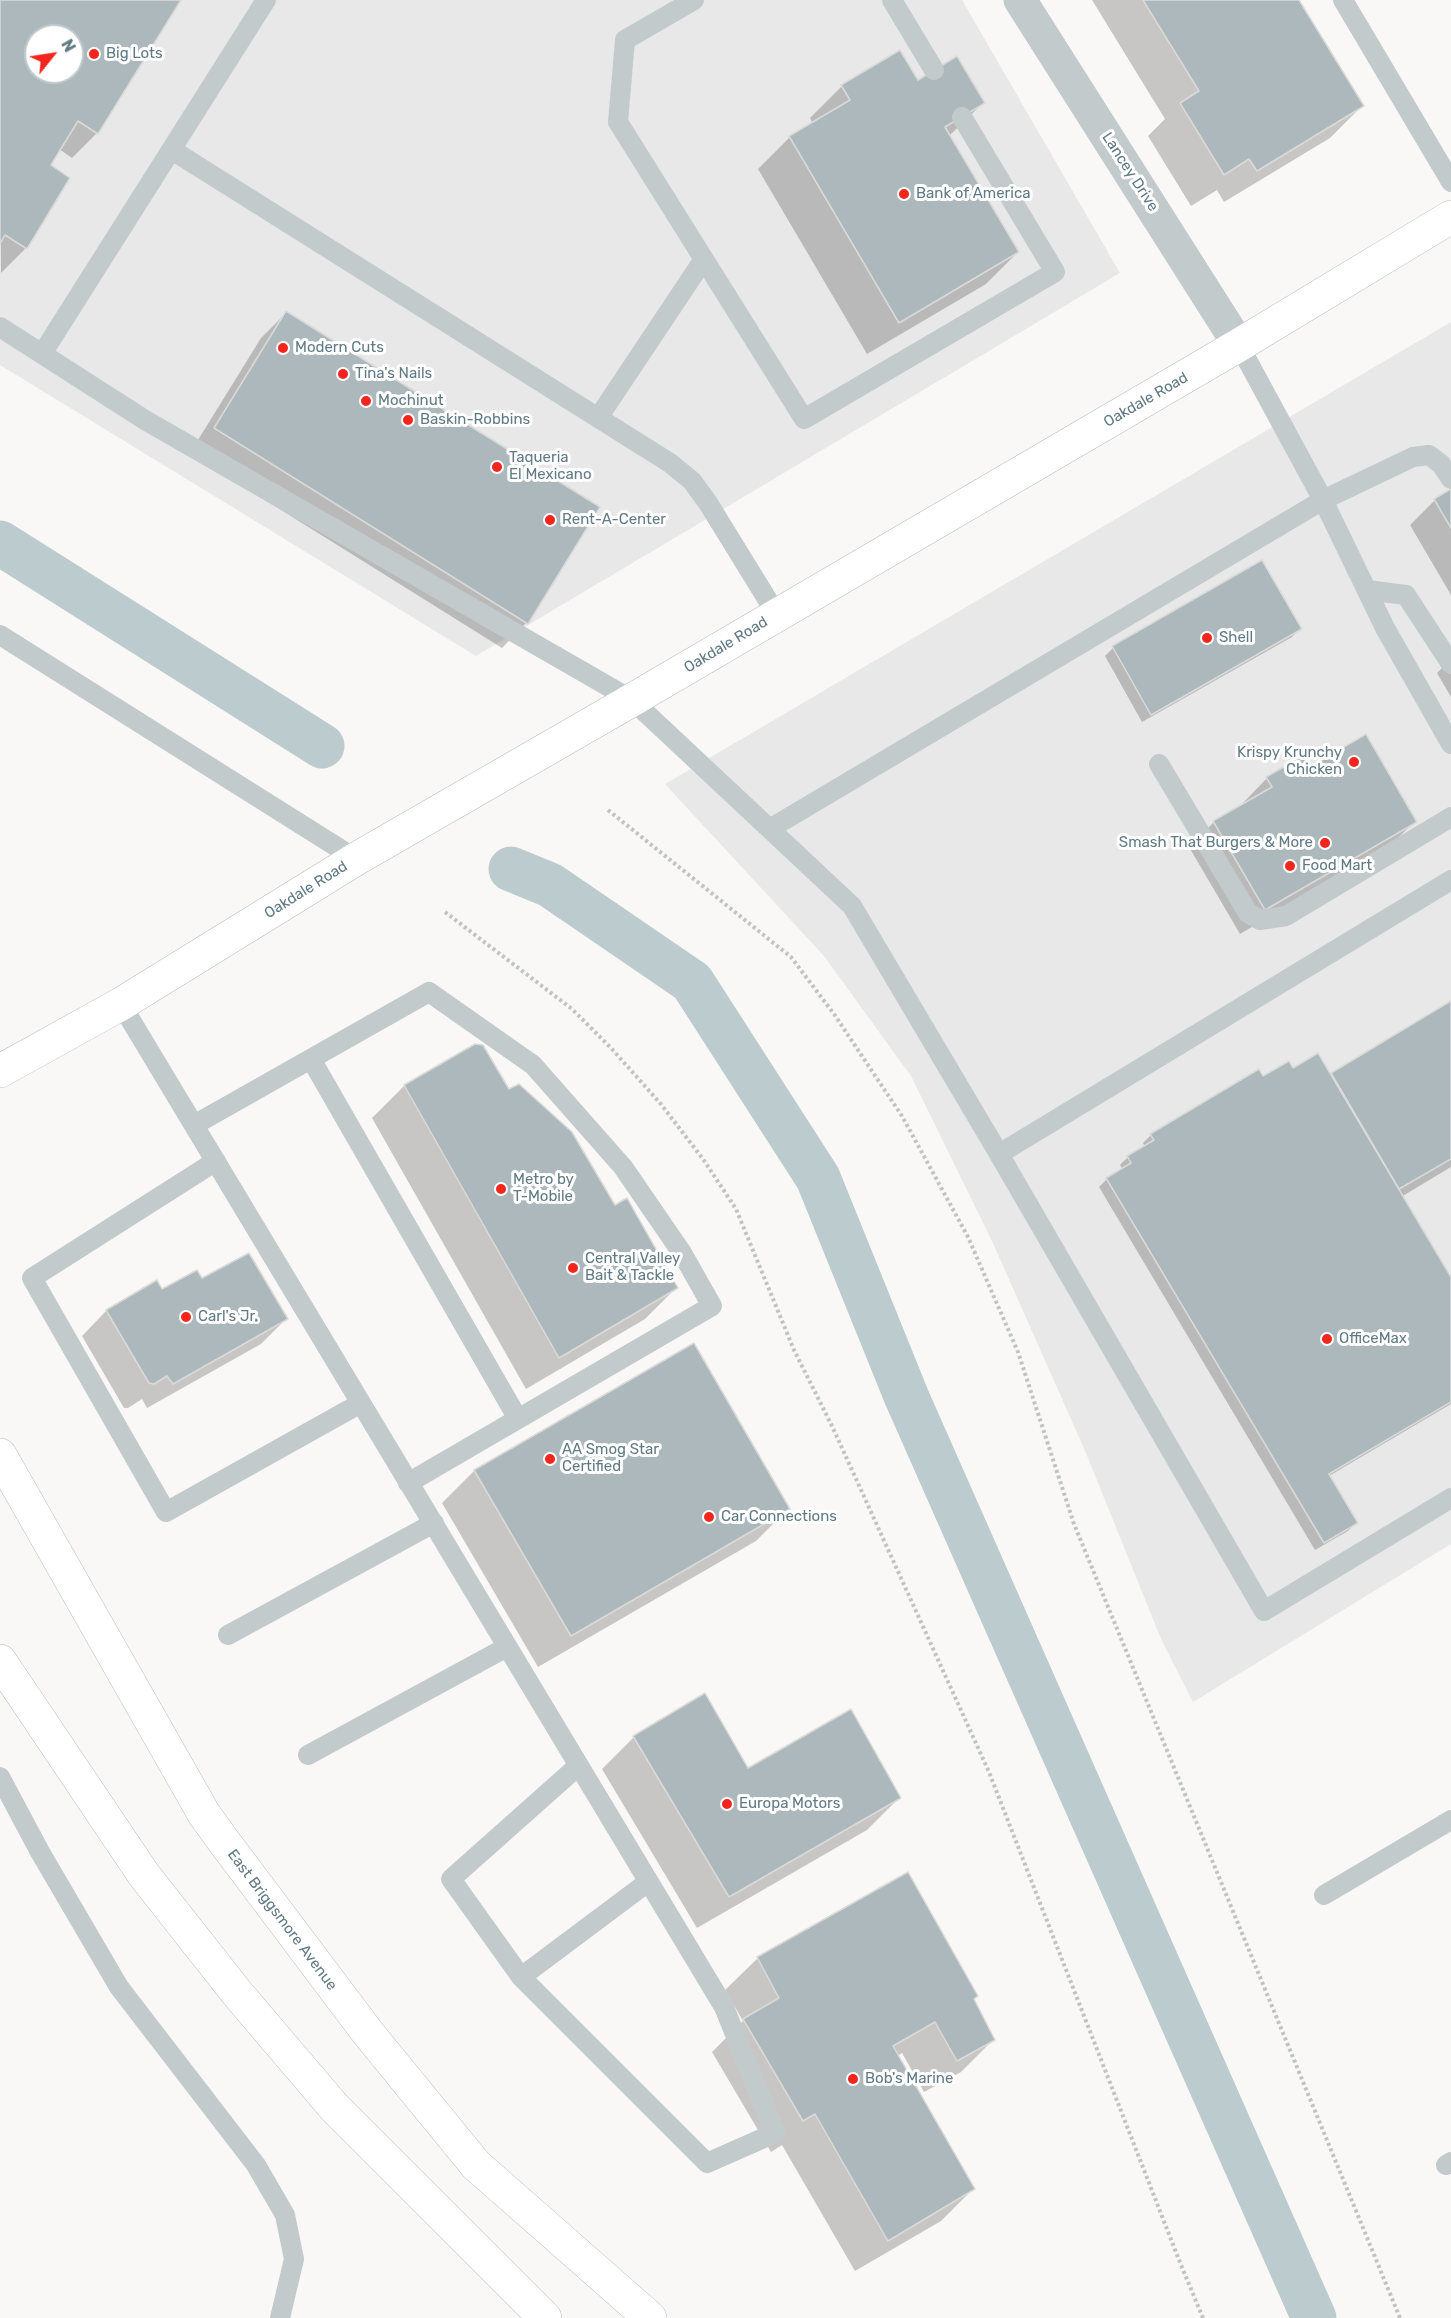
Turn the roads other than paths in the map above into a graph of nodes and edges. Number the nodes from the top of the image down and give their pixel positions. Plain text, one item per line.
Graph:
1 (266, 0) edge
2 (694, 0) edge
3 (892, 0) edge
4 (1020, 0) edge
5 (1343, 0) edge
6 (934, 70) dead end
7 (962, 117) dead end
8 (172, 150) junction
9 (1451, 182) edge
10 (1451, 217) edge
11 (704, 259) junction
12 (0, 327) edge
13 (1239, 345) junction
14 (42, 354) junction
15 (598, 418) junction
16 (1451, 480) edge
17 (1323, 500) junction
18 (1367, 590) junction
19 (777, 615) junction
20 (0, 635) edge
21 (1451, 664) edge
22 (632, 700) junction
23 (1451, 744) edge
24 (1159, 764) dead end
25 (1451, 817) edge
26 (771, 828) junction
27 (356, 859) junction
28 (1451, 880) edge
29 (121, 1004) junction
30 (311, 1059) junction
31 (0, 1071) edge
32 (194, 1125) junction
33 (999, 1154) junction
34 (216, 1161) junction
35 (361, 1403) junction
36 (518, 1419) junction
37 (0, 1455) edge
38 (408, 1483) junction
39 (1451, 1498) edge
40 (434, 1523) junction
41 (228, 1635) dead end
42 (507, 1647) junction
43 (0, 1661) edge
44 (308, 1755) dead end
45 (579, 1766) junction
46 (0, 1777) edge
47 (1451, 1820) edge
48 (648, 1882) junction
49 (1324, 1895) dead end
50 (521, 1977) junction
51 (280, 2318) edge
52 (545, 2318) edge
53 (650, 2318) edge

1 - 8 lane
2 - 11 lane
3 - 6 lane
4 - 13 street, Lancey Drive
5 - 9 lane
7 - 11 lane
8 - 14 lane
8 - 15 lane
10 - 13 main road, Oakdale Road
11 - 15 lane
12 - 14 lane
13 - 17 lane
13 - 19 main road, Oakdale Road
14 - 22 lane
15 - 19 lane
16 - 17 lane
17 - 18 lane
17 - 26 lane
18 - 21 lane
18 - 23 lane
19 - 22 main road, Oakdale Road
20 - 27 lane
22 - 26 lane
22 - 27 main road, Oakdale Road
24 - 25 lane
26 - 33 lane
27 - 29 main road, Oakdale Road
28 - 33 lane
29 - 31 main road, Oakdale Road
29 - 32 lane
30 - 32 lane
30 - 36 lane
30 - 36 lane
32 - 34 lane
33 - 39 lane
34 - 35 lane
34 - 35 lane
35 - 38 lane
36 - 38 lane
37 - 53 main road, East Briggsmore Avenue
38 - 40 lane
40 - 41 lane
40 - 42 lane
42 - 44 lane
42 - 45 lane
43 - 52 main road
45 - 48 lane
45 - 50 lane
46 - 51 lane
47 - 49 lane
48 - 50 lane
48 - 50 lane

